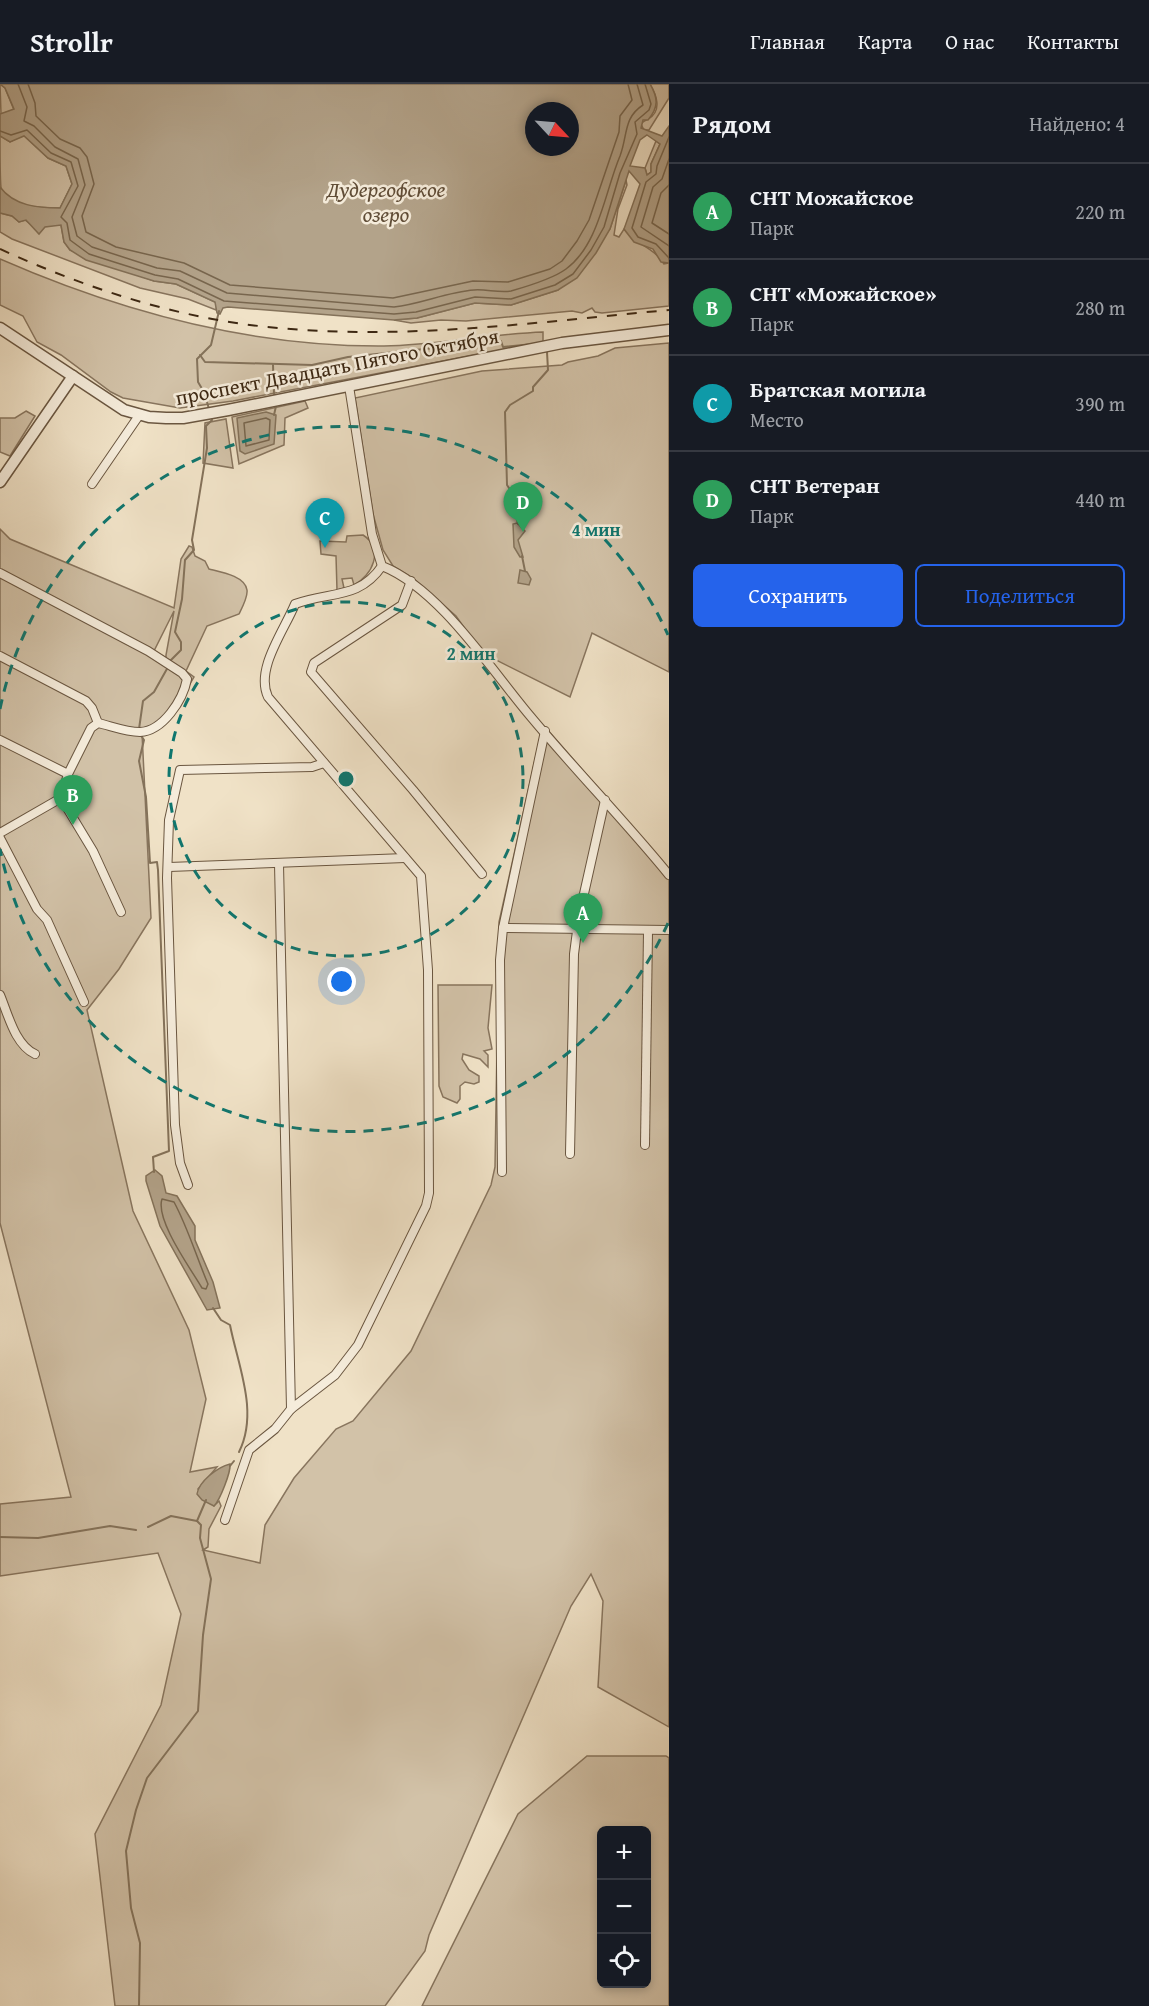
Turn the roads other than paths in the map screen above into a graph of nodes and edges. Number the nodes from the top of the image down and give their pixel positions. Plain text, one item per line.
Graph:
1 (0, 328) edge
2 (669, 330) edge
3 (73, 376) junction
4 (349, 386) junction
5 (140, 414) junction
6 (0, 482) edge
7 (92, 484) dead end
8 (382, 566) junction
9 (0, 573) edge
10 (411, 581) junction
11 (0, 656) edge
12 (98, 723) junction
13 (544, 731) junction
14 (0, 740) edge
15 (324, 763) junction
16 (68, 774) junction
17 (61, 798) junction
18 (605, 800) junction
19 (2, 827) edge
20 (0, 838) edge
21 (405, 858) junction
22 (279, 864) junction
23 (168, 867) junction
24 (482, 874) dead end
25 (669, 875) edge
26 (120, 912) dead end
27 (503, 928) junction
28 (577, 929) junction
29 (669, 930) edge
30 (648, 932) junction
31 (0, 995) edge
32 (84, 1002) dead end
33 (35, 1054) dead end
34 (645, 1145) dead end
35 (570, 1154) dead end
36 (502, 1172) dead end
37 (188, 1185) dead end
38 (291, 1409) junction
39 (225, 1520) dead end

1 - 3 street, проспект Двадцать Пятого Октября
2 - 4 street, проспект Двадцать Пятого Октября
3 - 5 street, проспект Двадцать Пятого Октября
3 - 6 street
4 - 5 street, проспект Двадцать Пятого Октября
4 - 8 street
5 - 7 street
8 - 10 street
8 - 15 street
9 - 12 street
10 - 13 street
10 - 24 street
11 - 12 street
12 - 16 street
13 - 18 street
13 - 27 street
14 - 16 street
15 - 21 street
15 - 23 street
16 - 17 street
17 - 19 street
17 - 26 street
18 - 25 street
18 - 28 street
20 - 32 street
21 - 22 street
21 - 38 street
22 - 23 street
22 - 38 street
23 - 37 street
27 - 28 street
27 - 36 street
28 - 30 street
28 - 35 street
29 - 30 street
30 - 34 street
31 - 33 street
38 - 39 street

